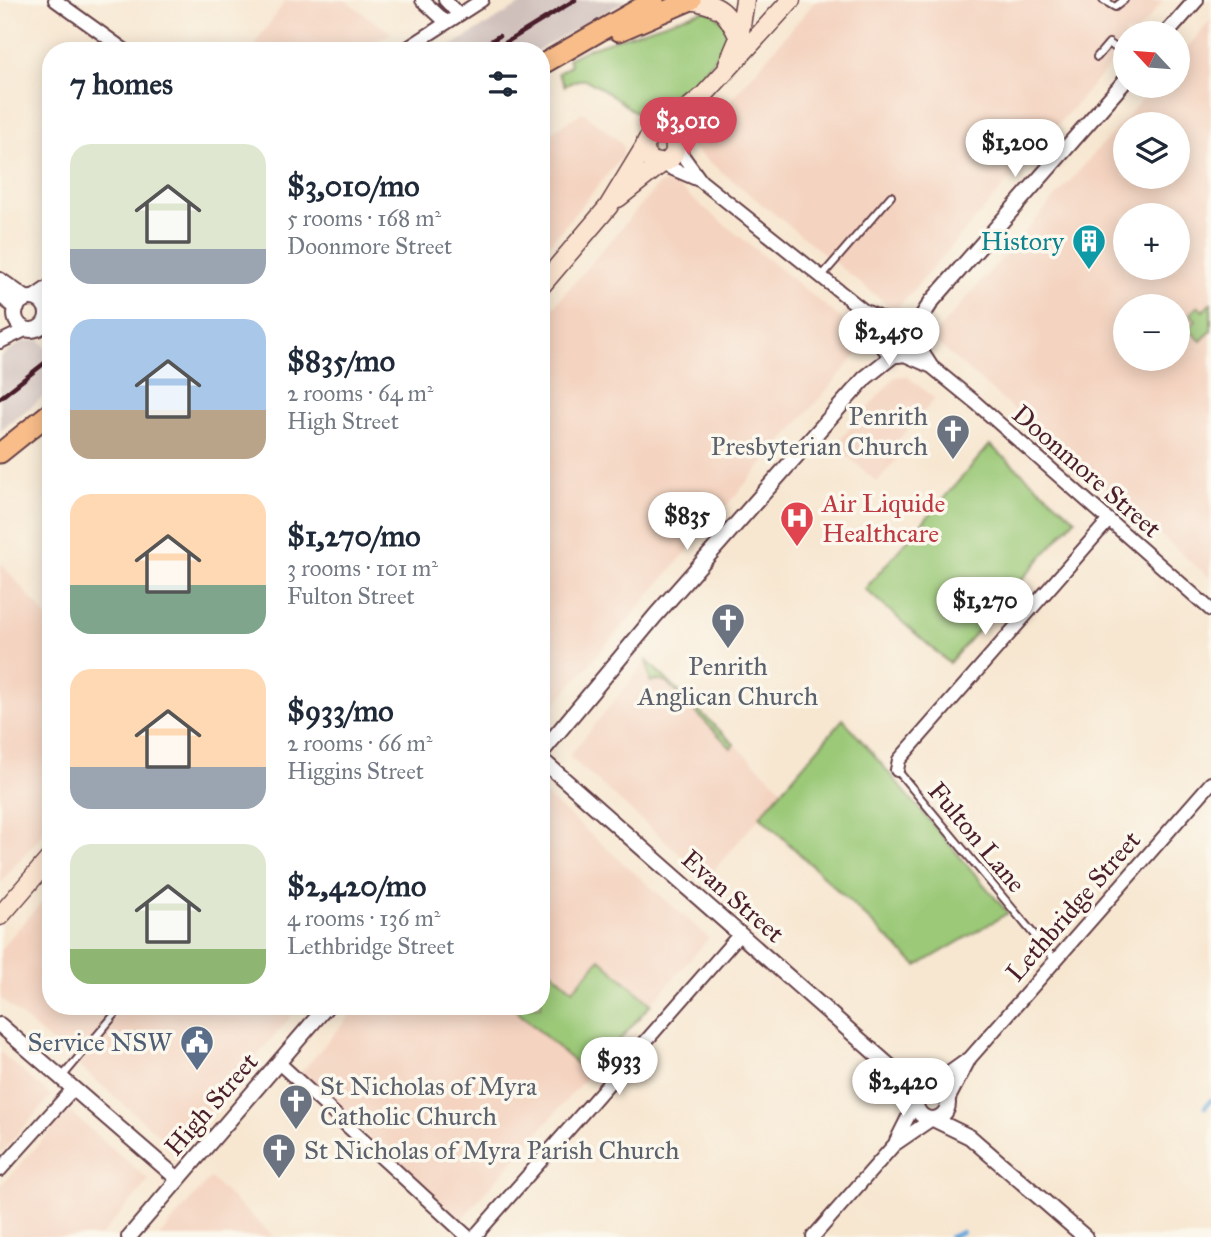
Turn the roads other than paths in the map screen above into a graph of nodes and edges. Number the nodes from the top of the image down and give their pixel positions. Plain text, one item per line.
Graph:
1 (55, 0) edge
2 (422, 0) edge
3 (444, 0) edge
4 (482, 0) edge
5 (654, 0) edge
6 (691, 0) edge
7 (745, 0) edge
8 (791, 0) edge
9 (1103, 0) edge
10 (1124, 0) edge
11 (1196, 0) edge
12 (458, 15) junction
13 (1178, 21) edge
14 (446, 22) junction
15 (739, 38) junction
16 (113, 42) edge
17 (416, 42) edge
18 (582, 43) junction
19 (1113, 45) edge
20 (1097, 57) dead end
21 (550, 60) edge
22 (722, 74) junction
23 (1113, 94) edge
24 (702, 97) junction
25 (658, 133) junction
26 (675, 145) junction
27 (644, 148) junction
28 (661, 164) junction
29 (701, 181) junction
30 (891, 196) dead end
31 (608, 207) junction
32 (550, 275) edge
33 (821, 277) junction
34 (0, 280) edge
35 (42, 291) edge
36 (0, 295) edge
37 (25, 302) junction
38 (42, 303) edge
39 (863, 310) junction
40 (27, 329) junction
41 (905, 329) junction
42 (42, 331) edge
43 (882, 340) junction
44 (0, 342) edge
45 (898, 354) junction
46 (932, 368) junction
47 (865, 377) junction
48 (42, 419) edge
49 (0, 453) edge
50 (1109, 520) junction
51 (1211, 610) edge
52 (550, 742) edge
53 (550, 767) edge
54 (897, 770) joint
55 (1211, 783) edge
56 (42, 867) edge
57 (0, 916) edge
58 (738, 935) junction
59 (1056, 961) junction
60 (114, 1015) edge
61 (319, 1015) edge
62 (0, 1026) edge
63 (970, 1058) junction
64 (279, 1063) junction
65 (893, 1069) junction
66 (61, 1078) junction
67 (929, 1087) junction
68 (73, 1089) junction
69 (948, 1101) junction
70 (915, 1103) junction
71 (932, 1119) junction
72 (970, 1137) junction
73 (894, 1145) junction
74 (0, 1170) edge
75 (178, 1179) junction
76 (462, 1235) edge
77 (129, 1236) edge
78 (474, 1237) edge
79 (813, 1237) edge
80 (1085, 1237) edge

1 - 16 street
2 - 14 street
3 - 12 street
4 - 12 street
5 - 18 highway
6 - 15 main road
6 - 18 highway
7 - 15 main road
8 - 22 main road
9 - 10 lane
11 - 13 street
12 - 14 street
14 - 17 street
15 - 22 main road
18 - 21 highway
19 - 20 lane
22 - 24 main road
23 - 41 street
24 - 25 main road
24 - 26 main road
25 - 26 main road
25 - 27 main road
26 - 28 main road
26 - 29 street
27 - 28 main road
27 - 31 main road
28 - 29 street
28 - 31 main road
29 - 33 street
30 - 33 lane
31 - 32 main road
33 - 39 street
34 - 37 street
35 - 37 street
36 - 37 street
37 - 38 street
37 - 40 street
39 - 41 street
39 - 43 street
40 - 42 street
40 - 44 street
41 - 43 street
41 - 45 street
41 - 46 street, Doonmore Street
43 - 45 street
43 - 47 street
45 - 46 street, Doonmore Street
45 - 47 street
46 - 50 street, Doonmore Street
47 - 52 street
48 - 49 highway
50 - 51 street, Doonmore Street
50 - 54 street
53 - 58 street, Evan Street
54 - 59 lane, Fulton Lane
55 - 59 street, Lethbridge Street
56 - 57 main road
58 - 65 street, Evan Street
58 - 78 street
59 - 63 street, Lethbridge Street
60 - 66 lane
61 - 64 street, High Street
62 - 66 street
63 - 67 street, Lethbridge Street
63 - 69 street, Lethbridge Street
64 - 75 street, High Street
64 - 76 street
65 - 67 street, Evan Street
65 - 70 street, Evan Street
66 - 68 street
67 - 69 street
67 - 70 street
68 - 74 street
68 - 75 street
69 - 71 street
69 - 72 street
70 - 71 street
70 - 73 street
71 - 72 street
71 - 73 street
72 - 80 street
73 - 79 street
75 - 77 street, High Street

